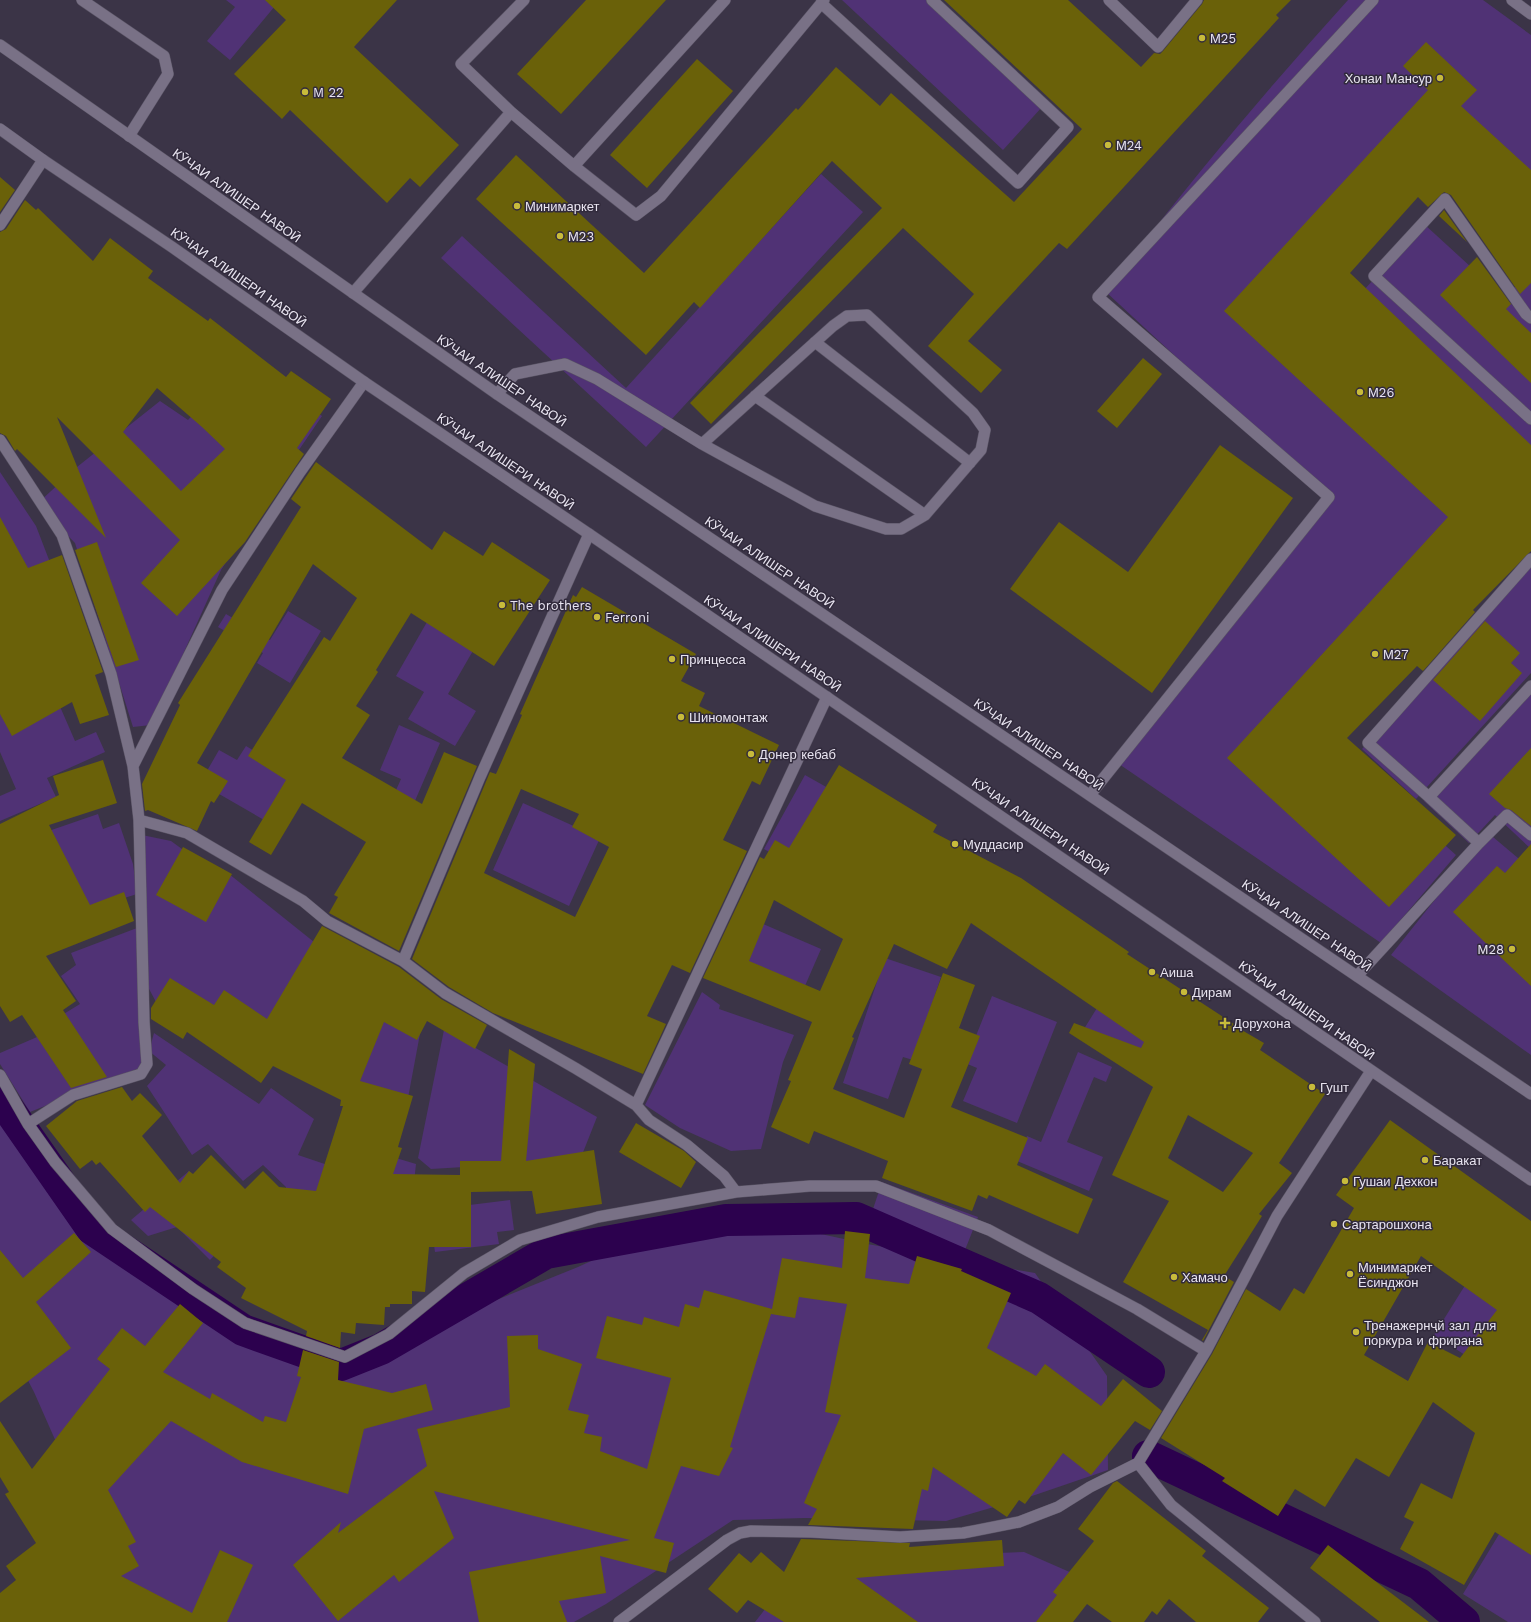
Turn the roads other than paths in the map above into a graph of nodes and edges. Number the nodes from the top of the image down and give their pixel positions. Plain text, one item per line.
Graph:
1 (82, 0) edge
2 (524, 0) edge
3 (725, 0) edge
4 (932, 0) edge
5 (1109, 0) edge
6 (1197, 0) edge
7 (1373, 0) edge
8 (1512, 0) edge
9 (822, 1) edge
10 (1531, 14) edge
11 (0, 45) edge
12 (511, 112) junction
13 (0, 129) edge
14 (129, 136) junction
15 (43, 160) junction
16 (574, 166) junction
17 (0, 225) edge
18 (353, 293) junction
19 (1531, 318) edge
20 (815, 342) junction
21 (364, 382) junction
22 (497, 394) junction
23 (755, 396) junction
24 (1531, 419) edge
25 (0, 440) edge
26 (702, 444) junction
27 (970, 463) junction
28 (925, 515) junction
29 (589, 534) junction
30 (1531, 559) edge
31 (1531, 686) edge
32 (827, 697) junction
33 (133, 766) junction
34 (1090, 795) junction
35 (1429, 797) junction
36 (139, 820) junction
37 (1531, 836) edge
38 (1479, 842) junction
39 (403, 961) junction
40 (1357, 976) junction
41 (1371, 1072) junction
42 (0, 1075) edge
43 (1531, 1094) edge
44 (636, 1106) junction
45 (28, 1124) junction
46 (1531, 1180) edge
47 (736, 1192) junction
48 (1206, 1351) junction
49 (1138, 1463) junction
50 (619, 1622) edge
51 (1315, 1622) edge

1 - 14 street
2 - 12 street
3 - 16 street
4 - 9 street
5 - 6 street
7 - 34 street
8 - 10 street
9 - 16 street
11 - 14 street, КӮЧАИ АЛИШЕР НАВОӢ
12 - 16 street
12 - 18 street
13 - 15 street, КӮЧАИ АЛИШЕРИ НАВОӢ
14 - 18 street, КӮЧАИ АЛИШЕР НАВОӢ
15 - 17 street
15 - 21 street, КӮЧАИ АЛИШЕРИ НАВОӢ
18 - 22 street, КӮЧАИ АЛИШЕР НАВОӢ
19 - 24 street
20 - 23 street
20 - 27 street
20 - 27 street
21 - 29 street, КӮЧАИ АЛИШЕРИ НАВОӢ
21 - 33 street
22 - 26 street
22 - 34 street, КӮЧАИ АЛИШЕР НАВОӢ
23 - 26 street
23 - 28 street
25 - 33 street
26 - 28 street
27 - 28 street
29 - 32 street, КӮЧАИ АЛИШЕРИ НАВОӢ
29 - 39 street
30 - 35 street
31 - 35 street
32 - 41 street, КӮЧАИ АЛИШЕРИ НАВОӢ
32 - 44 street
33 - 36 street
34 - 40 street, КӮЧАИ АЛИШЕР НАВОӢ
35 - 38 street
36 - 39 street
36 - 45 street
37 - 38 street
38 - 40 street
39 - 44 street
40 - 43 street, КӮЧАИ АЛИШЕР НАВОӢ
41 - 46 street, КӮЧАИ АЛИШЕРИ НАВОӢ
41 - 48 street
42 - 45 street
44 - 47 street
45 - 47 street
47 - 48 street
48 - 49 street
49 - 50 street
49 - 51 street

